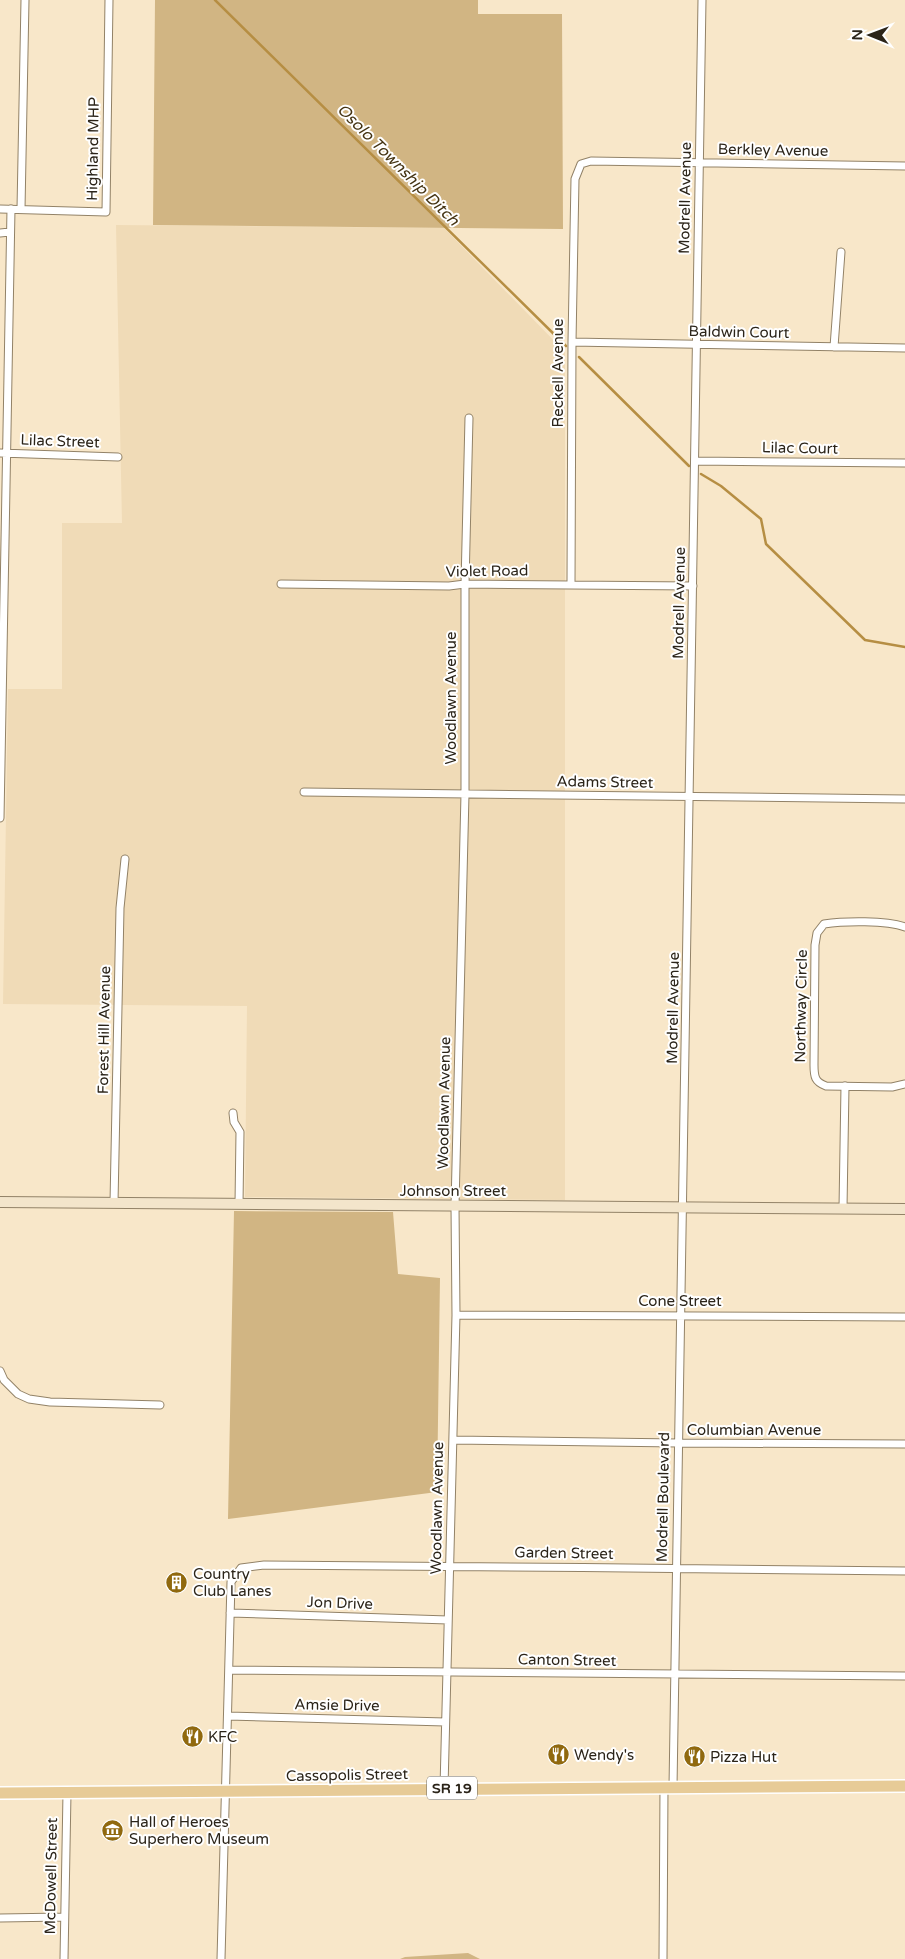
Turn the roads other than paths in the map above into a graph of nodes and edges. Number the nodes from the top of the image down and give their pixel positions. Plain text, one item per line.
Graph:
1 (25, 0) edge
2 (109, 0) edge
3 (702, 0) edge
4 (700, 162) junction
5 (581, 164) joint
6 (905, 166) edge
7 (0, 209) edge
8 (10, 209) junction
9 (21, 210) junction
10 (10, 232) junction
11 (0, 233) edge
12 (841, 252) dead end
13 (572, 342) junction
14 (696, 345) junction
15 (834, 347) junction
16 (905, 348) edge
17 (469, 418) dead end
18 (3, 452) edge
19 (118, 457) dead end
20 (695, 461) junction
21 (905, 463) edge
22 (281, 584) dead end
23 (465, 584) junction
24 (571, 584) junction
25 (693, 586) junction
26 (0, 788) edge
27 (304, 792) dead end
28 (465, 794) junction
29 (690, 797) junction
30 (905, 799) edge
31 (0, 818) edge
32 (125, 859) dead end
33 (905, 927) edge
34 (905, 1084) edge
35 (845, 1086) junction
36 (234, 1113) dead end
37 (0, 1202) edge
38 (114, 1203) junction
39 (239, 1204) junction
40 (455, 1206) junction
41 (683, 1207) junction
42 (844, 1208) junction
43 (905, 1209) edge
44 (456, 1315) junction
45 (680, 1315) junction
46 (905, 1318) edge
47 (0, 1371) edge
48 (160, 1405) dead end
49 (453, 1440) junction
50 (678, 1443) junction
51 (905, 1444) edge
52 (450, 1565) junction
53 (676, 1570) junction
54 (905, 1571) edge
55 (230, 1613) junction
56 (448, 1620) junction
57 (229, 1670) junction
58 (446, 1672) junction
59 (674, 1675) junction
60 (905, 1676) edge
61 (228, 1716) junction
62 (445, 1722) junction
63 (905, 1786) edge
64 (669, 1787) junction
65 (444, 1788) junction
66 (226, 1791) junction
67 (0, 1793) edge
68 (67, 1793) junction
69 (64, 1917) junction
70 (0, 1918) edge
71 (64, 1959) edge
72 (221, 1959) edge
73 (663, 1959) edge

1 - 9 street
2 - 9 street, Highland MHP
3 - 4 street, Modrell Avenue
4 - 5 street, Berkley Avenue
4 - 6 street, Berkley Avenue
4 - 14 street, Modrell Avenue
5 - 13 street, Reckell Avenue
7 - 8 street, Highland MHP
8 - 9 street, Highland MHP
8 - 10 street
10 - 11 street
10 - 18 street
12 - 15 street
13 - 14 street, Baldwin Court
13 - 24 street, Reckell Avenue
14 - 15 street, Baldwin Court
14 - 20 street, Modrell Avenue
15 - 16 street, Baldwin Court
17 - 23 street, Woodlawn Avenue
18 - 19 street, Lilac Street
18 - 26 street
20 - 21 street, Lilac Court
20 - 25 street, Modrell Avenue
22 - 23 street, Violet Road
23 - 24 street, Violet Road
23 - 28 street, Woodlawn Avenue
24 - 25 street, Violet Road
25 - 29 street, Modrell Avenue
26 - 31 street
27 - 28 street, Adams Street
28 - 29 street, Adams Street
28 - 40 street, Woodlawn Avenue
29 - 30 street, Adams Street
29 - 41 street, Modrell Avenue
32 - 38 street, Forest Hill Avenue
33 - 35 street, Northway Circle
34 - 35 street, Northway Circle
35 - 42 street
36 - 39 street
37 - 38 street, Johnson Street
38 - 39 street, Johnson Street
39 - 40 street, Johnson Street
40 - 41 street, Johnson Street
40 - 44 street, Woodlawn Avenue
41 - 42 street, Johnson Street
41 - 45 street, Modrell Boulevard
42 - 43 street, Johnson Street
44 - 45 street, Cone Street
44 - 49 street, Woodlawn Avenue
45 - 46 street, Cone Street
45 - 50 street, Modrell Boulevard
47 - 48 street
49 - 50 street, Columbian Avenue
49 - 52 street, Woodlawn Avenue
50 - 51 street, Columbian Avenue
50 - 53 street, Modrell Boulevard
52 - 53 street, Garden Street
52 - 55 street, Garden Street
52 - 56 street, Woodlawn Avenue
53 - 54 street, Garden Street
53 - 59 street, Modrell Boulevard
55 - 56 street, Jon Drive
55 - 57 street
56 - 58 street, Woodlawn Avenue
57 - 58 street, Canton Street
57 - 61 street
58 - 59 street, Canton Street
58 - 62 street, Woodlawn Avenue
59 - 60 street, Canton Street
59 - 64 street, Modrell Boulevard
61 - 62 street, Amsie Drive
61 - 66 street
62 - 65 street, Woodlawn Avenue
63 - 64 main road, Cassopolis Street / SR 19
64 - 65 main road, Cassopolis Street / SR 19
64 - 73 street, Modrell Boulevard
65 - 66 main road, Cassopolis Street / SR 19
66 - 68 main road, Cassopolis Street / SR 19
66 - 72 street
67 - 68 main road, Cassopolis Street / SR 19
68 - 69 street, McDowell Street
69 - 70 street
69 - 71 street, McDowell Street

